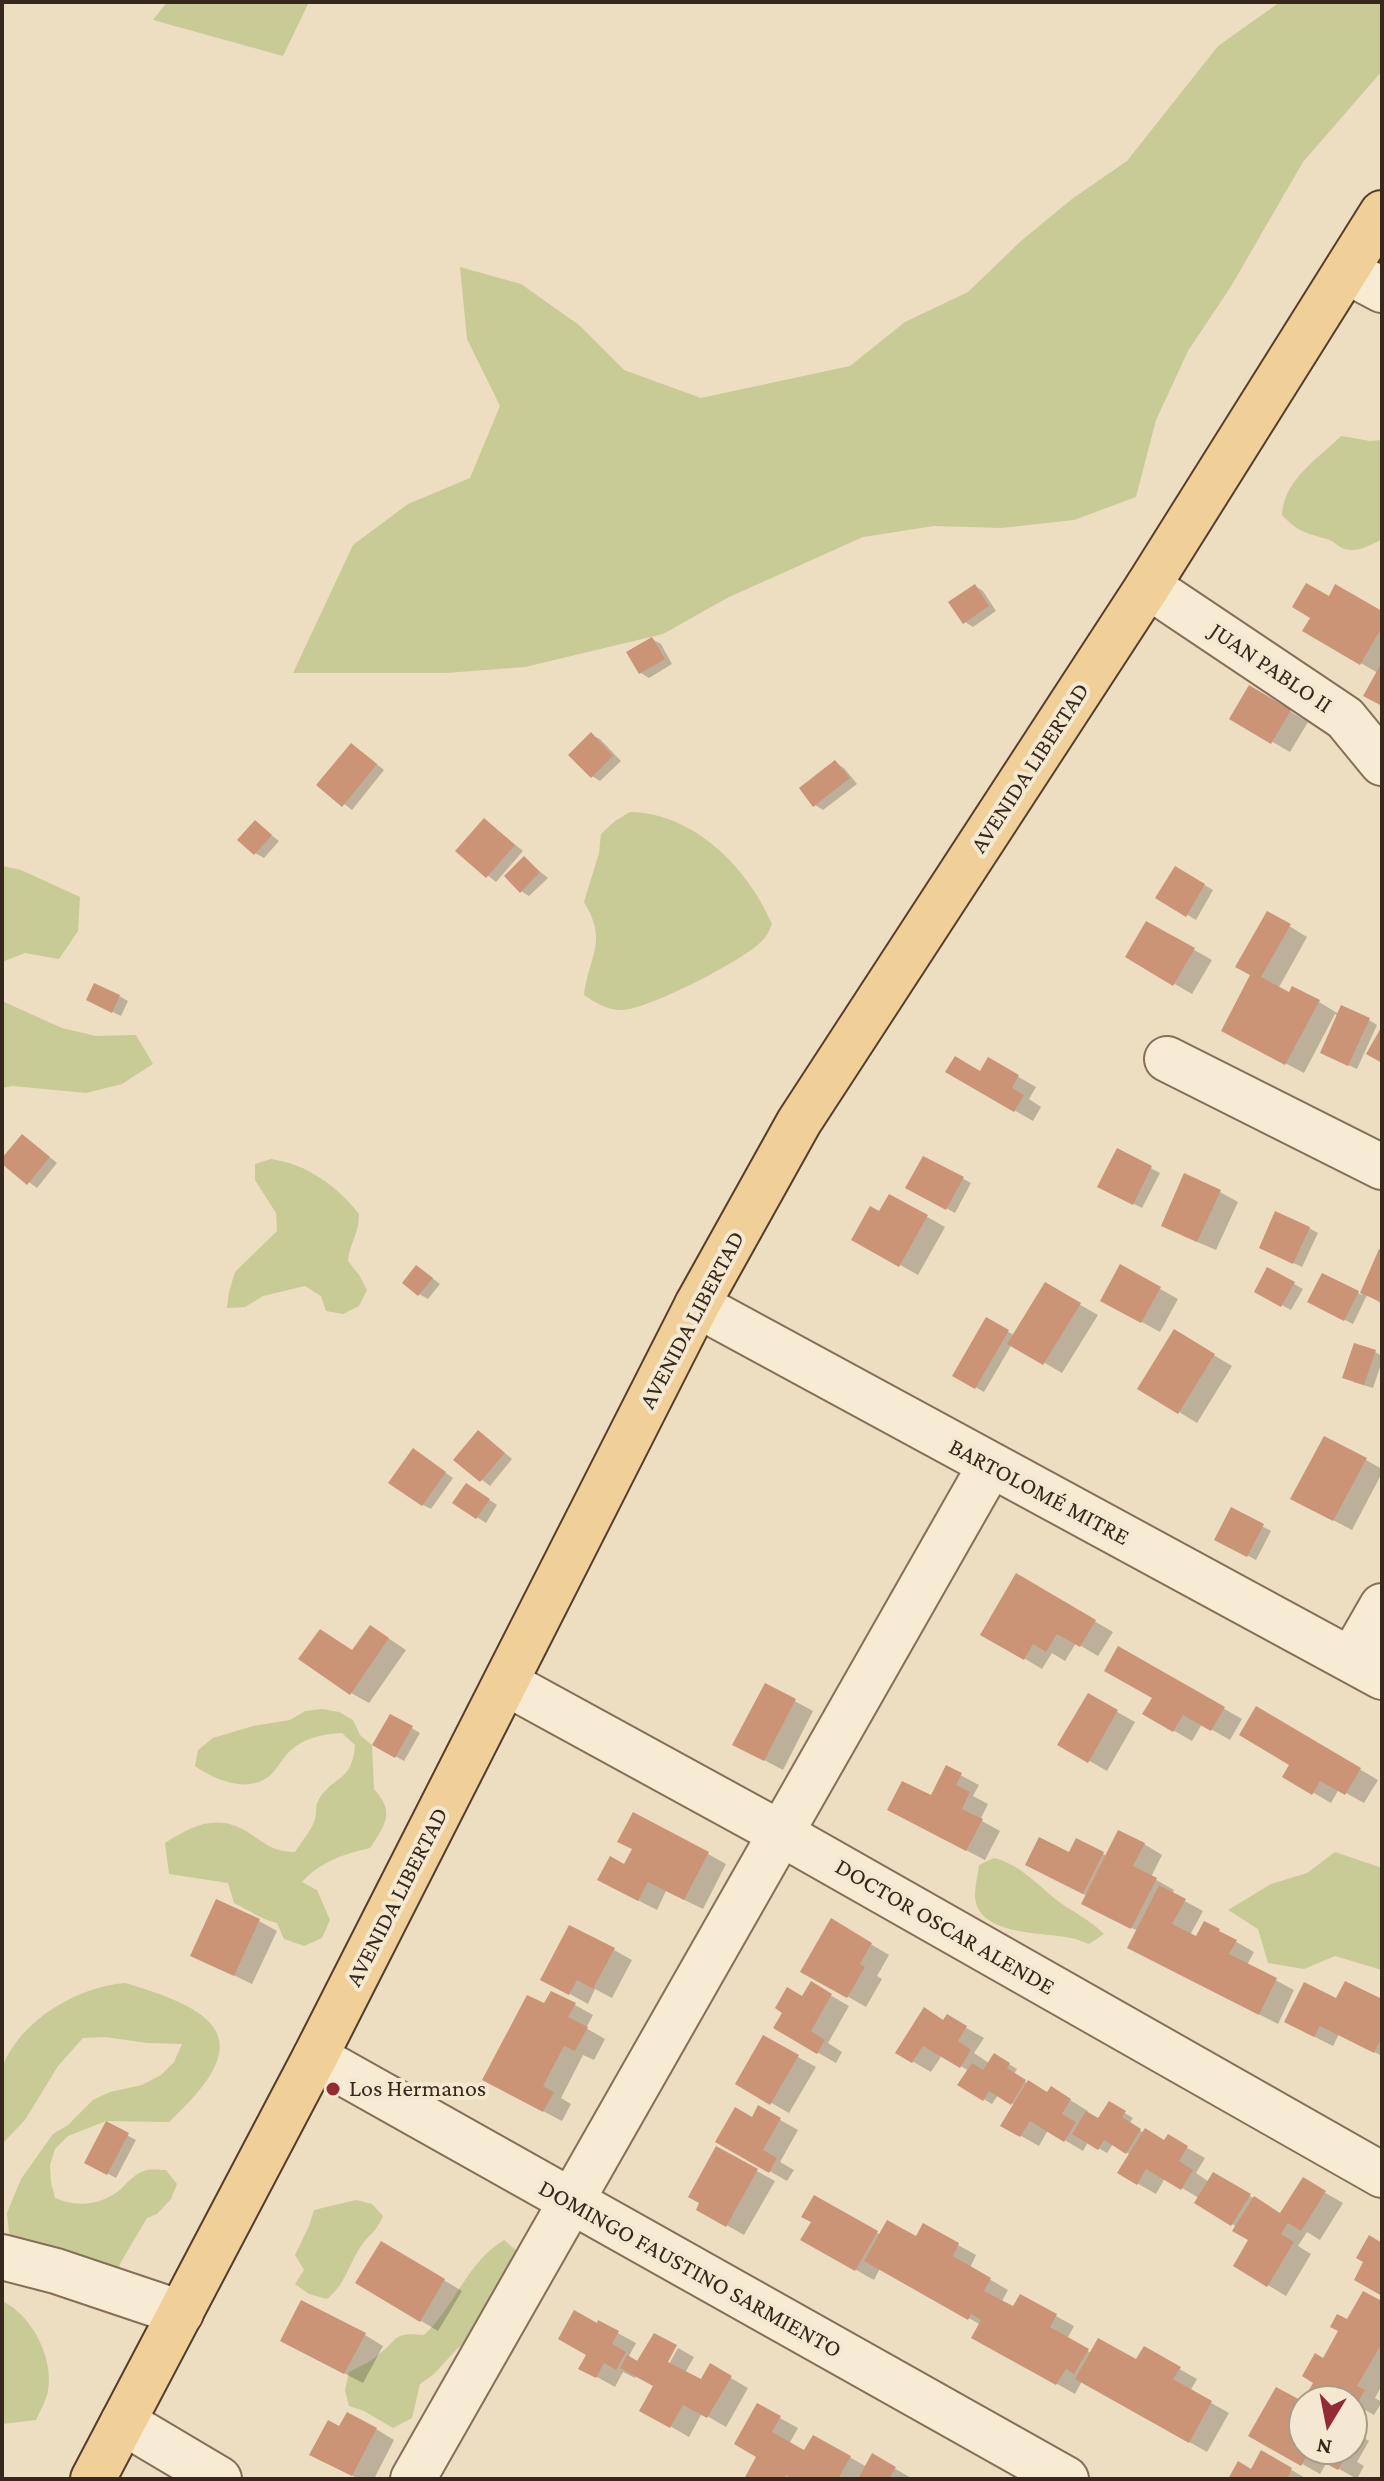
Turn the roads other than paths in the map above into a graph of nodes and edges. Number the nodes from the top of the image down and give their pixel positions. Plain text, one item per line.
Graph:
1 (1382, 213) edge
2 (1364, 280) edge
3 (1148, 586) junction
4 (1382, 763) edge
5 (1167, 1059) dead end
6 (1382, 1167) edge
7 (697, 1305) junction
8 (990, 1466) junction
9 (1382, 1606) edge
10 (1366, 1668) edge
11 (506, 1683) junction
12 (780, 1833) junction
13 (315, 2057) junction
14 (1382, 2175) edge
15 (570, 2202) junction
16 (2, 2257) edge
17 (181, 2313) junction
18 (123, 2422) junction
19 (93, 2479) edge
20 (219, 2479) edge
21 (413, 2479) edge
22 (1066, 2479) edge

1 - 2 main road, AVENIDA LIBERTAD
2 - 3 main road, AVENIDA LIBERTAD
3 - 4 street, JUAN PABLO II
3 - 7 main road, AVENIDA LIBERTAD
5 - 6 street
7 - 8 street, BARTOLOMÉ MITRE
7 - 11 main road, AVENIDA LIBERTAD
8 - 10 street, BARTOLOMÉ MITRE
8 - 12 street
9 - 10 street
11 - 12 street, DOCTOR OSCAR ALENDE
11 - 13 main road, AVENIDA LIBERTAD
12 - 14 street, DOCTOR OSCAR ALENDE
12 - 15 street
13 - 15 street, DOMINGO FAUSTINO SARMIENTO
13 - 17 main road, AVENIDA LIBERTAD
15 - 21 street
15 - 22 street, DOMINGO FAUSTINO SARMIENTO
16 - 17 street
17 - 18 main road, AVENIDA LIBERTAD
18 - 19 main road, AVENIDA LIBERTAD
18 - 20 street

